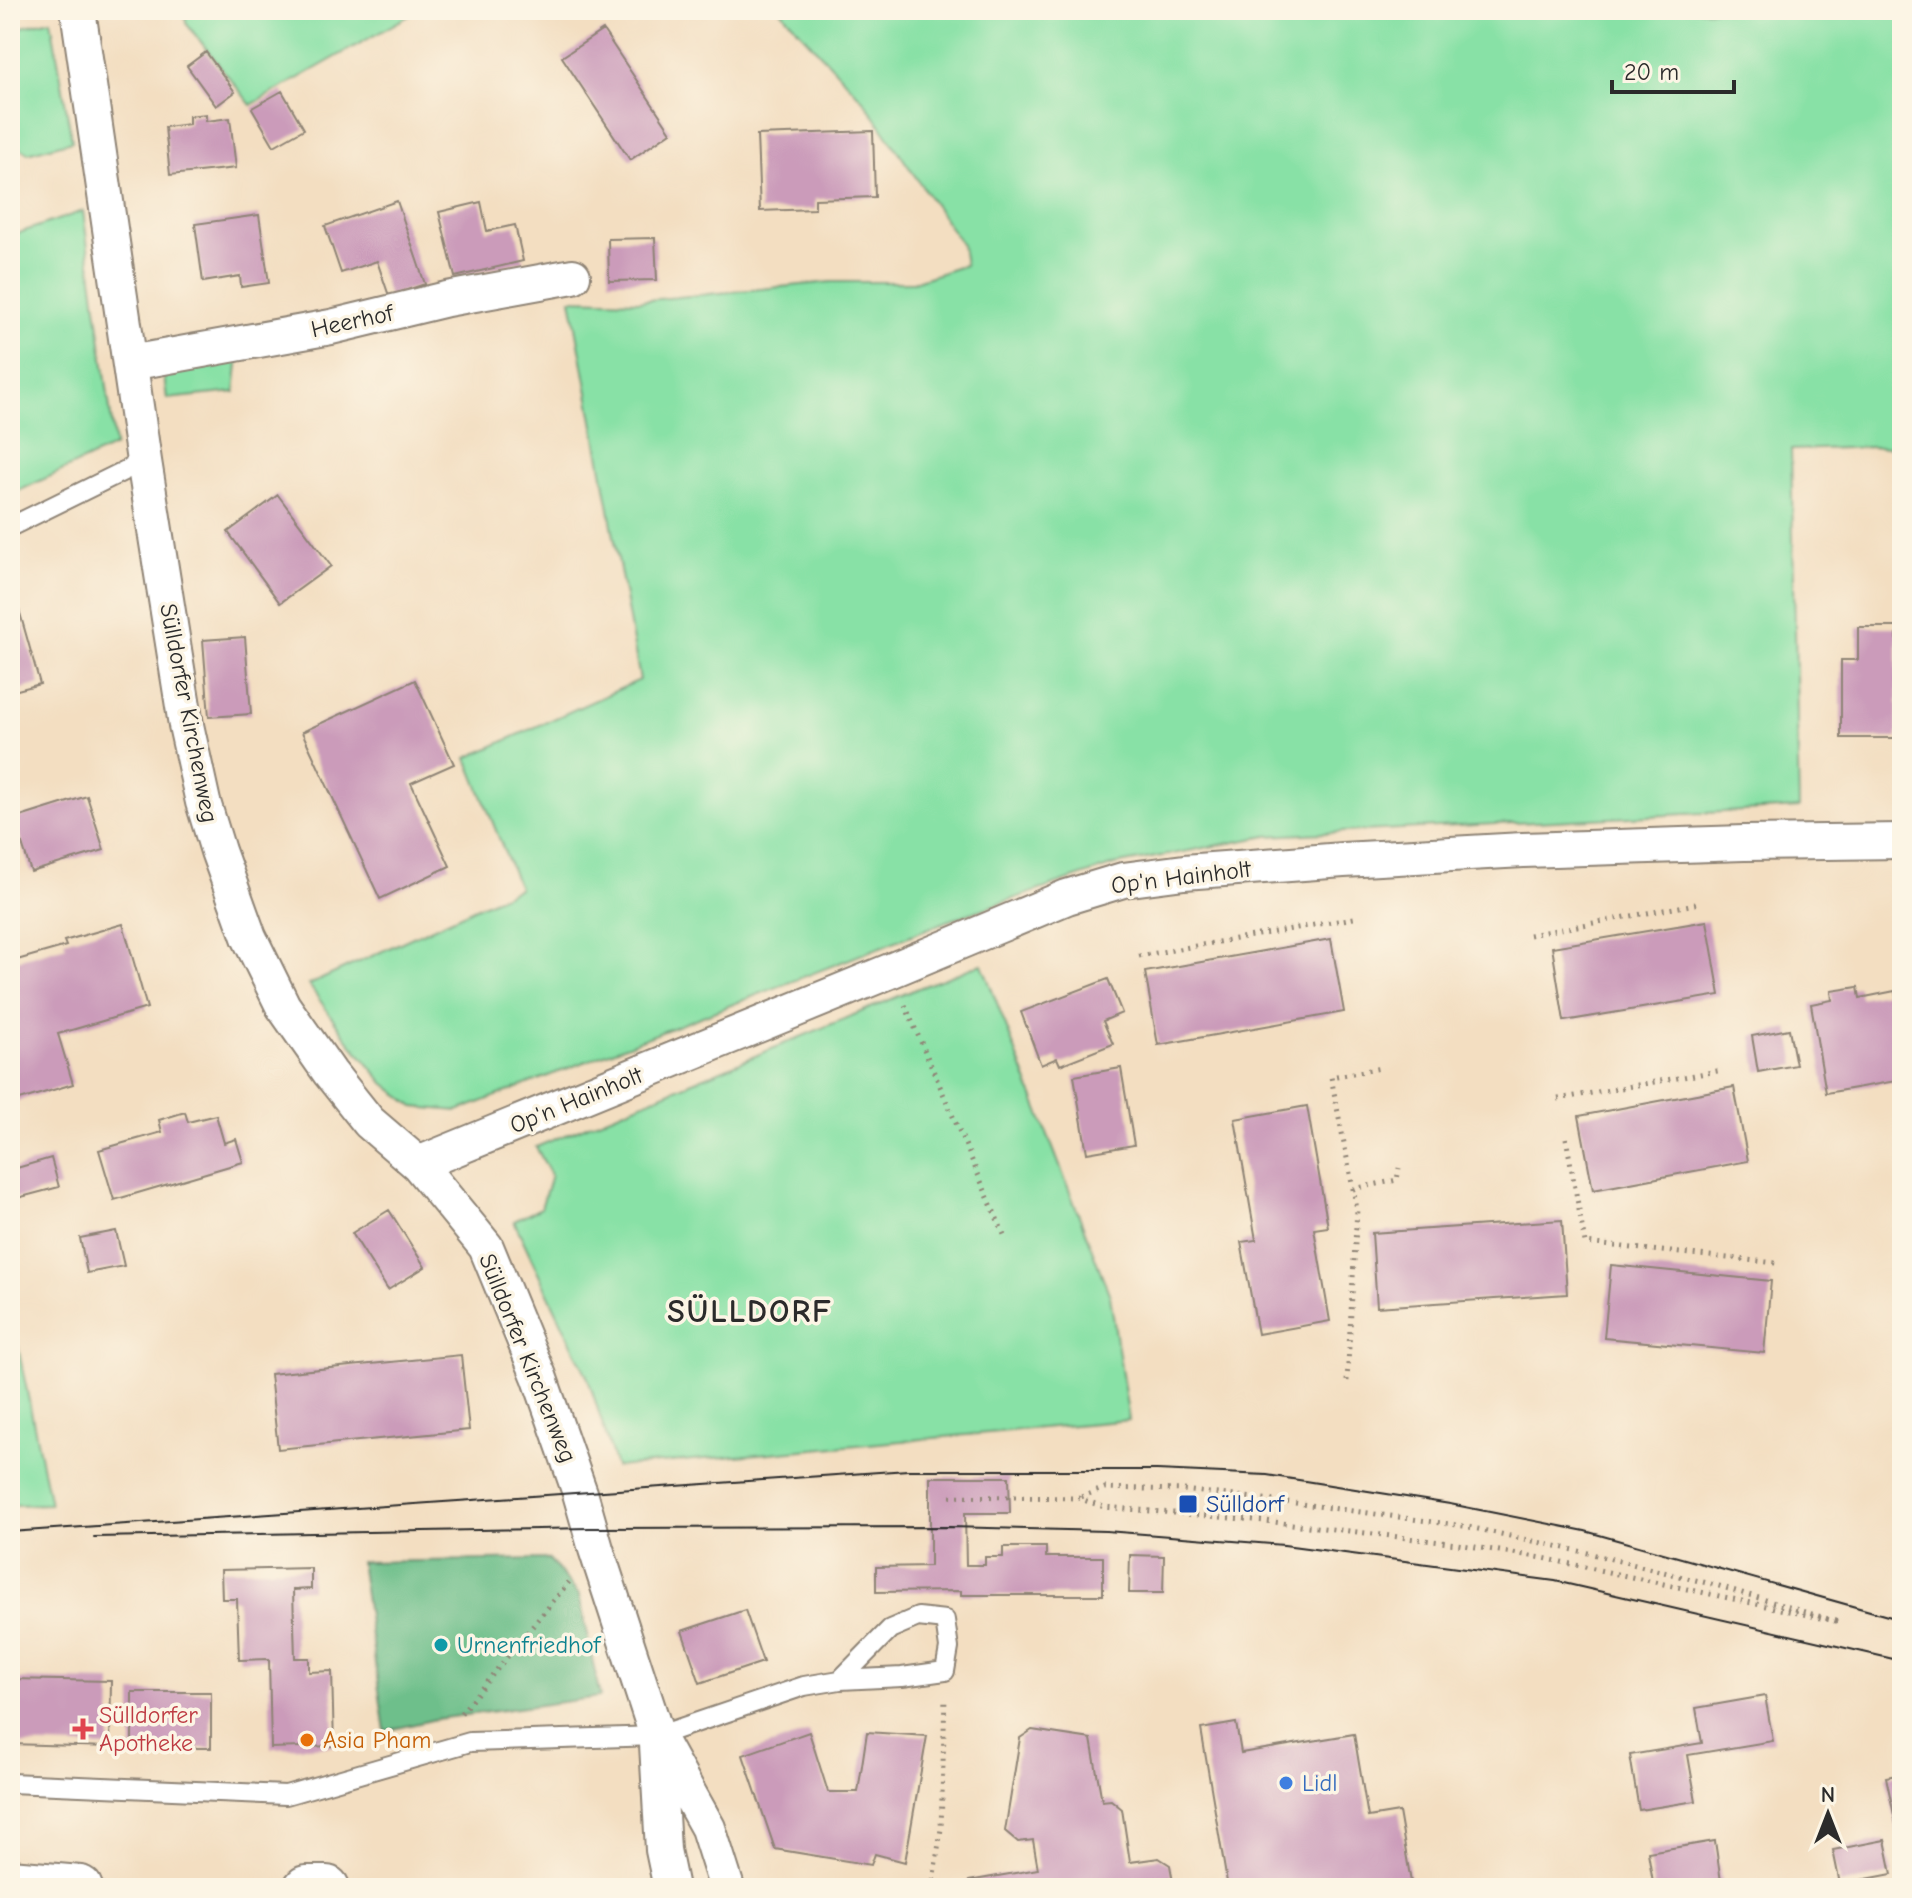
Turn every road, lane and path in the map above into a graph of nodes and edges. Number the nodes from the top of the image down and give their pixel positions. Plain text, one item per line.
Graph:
1 (78, 10) edge
2 (573, 276) dead end
3 (130, 363) junction
4 (144, 461) junction
5 (10, 527) edge
6 (1902, 841) edge
7 (1701, 903) dead end
8 (1354, 918) dead end
9 (1529, 935) dead end
10 (1139, 956) dead end
11 (890, 971) junction
12 (1381, 1068) dead end
13 (1723, 1070) dead end
14 (1558, 1099) dead end
15 (1566, 1138) dead end
16 (418, 1164) junction
17 (1399, 1168) dead end
18 (1353, 1189) junction
19 (1005, 1237) dead end
20 (1776, 1263) dead end
21 (1347, 1381) dead end
22 (950, 1496) dead end
23 (1078, 1498) junction
24 (596, 1549) junction
25 (945, 1671) junction
26 (840, 1680) junction
27 (657, 1736) junction
28 (427, 1754) junction
29 (10, 1783) edge
30 (10, 1882) edge
31 (80, 1888) edge
32 (306, 1888) edge
33 (327, 1888) edge
34 (671, 1888) edge
35 (727, 1888) edge
36 (932, 1888) edge

1 - 3 street, Sülldorfer Kirchenweg
2 - 3 street, Heerhof
3 - 4 street, Sülldorfer Kirchenweg
4 - 5 lane
4 - 16 street, Sülldorfer Kirchenweg
6 - 11 street, Op'n Hainholt
7 - 9 path
8 - 10 path
11 - 16 street, Op'n Hainholt
11 - 19 path
12 - 18 path
13 - 14 path
15 - 20 path
16 - 24 street, Sülldorfer Kirchenweg
17 - 18 path
18 - 21 path
22 - 23 path
23 - 23 path
24 - 27 street, Sülldorfer Kirchenweg
24 - 28 path
25 - 26 lane
25 - 26 lane
25 - 36 path
26 - 27 lane
27 - 28 lane
27 - 34 street, Sülldorfer Kirchenweg
27 - 35 street, Sülldorfer Kirchenweg
28 - 29 lane
30 - 31 main road
32 - 33 main road

